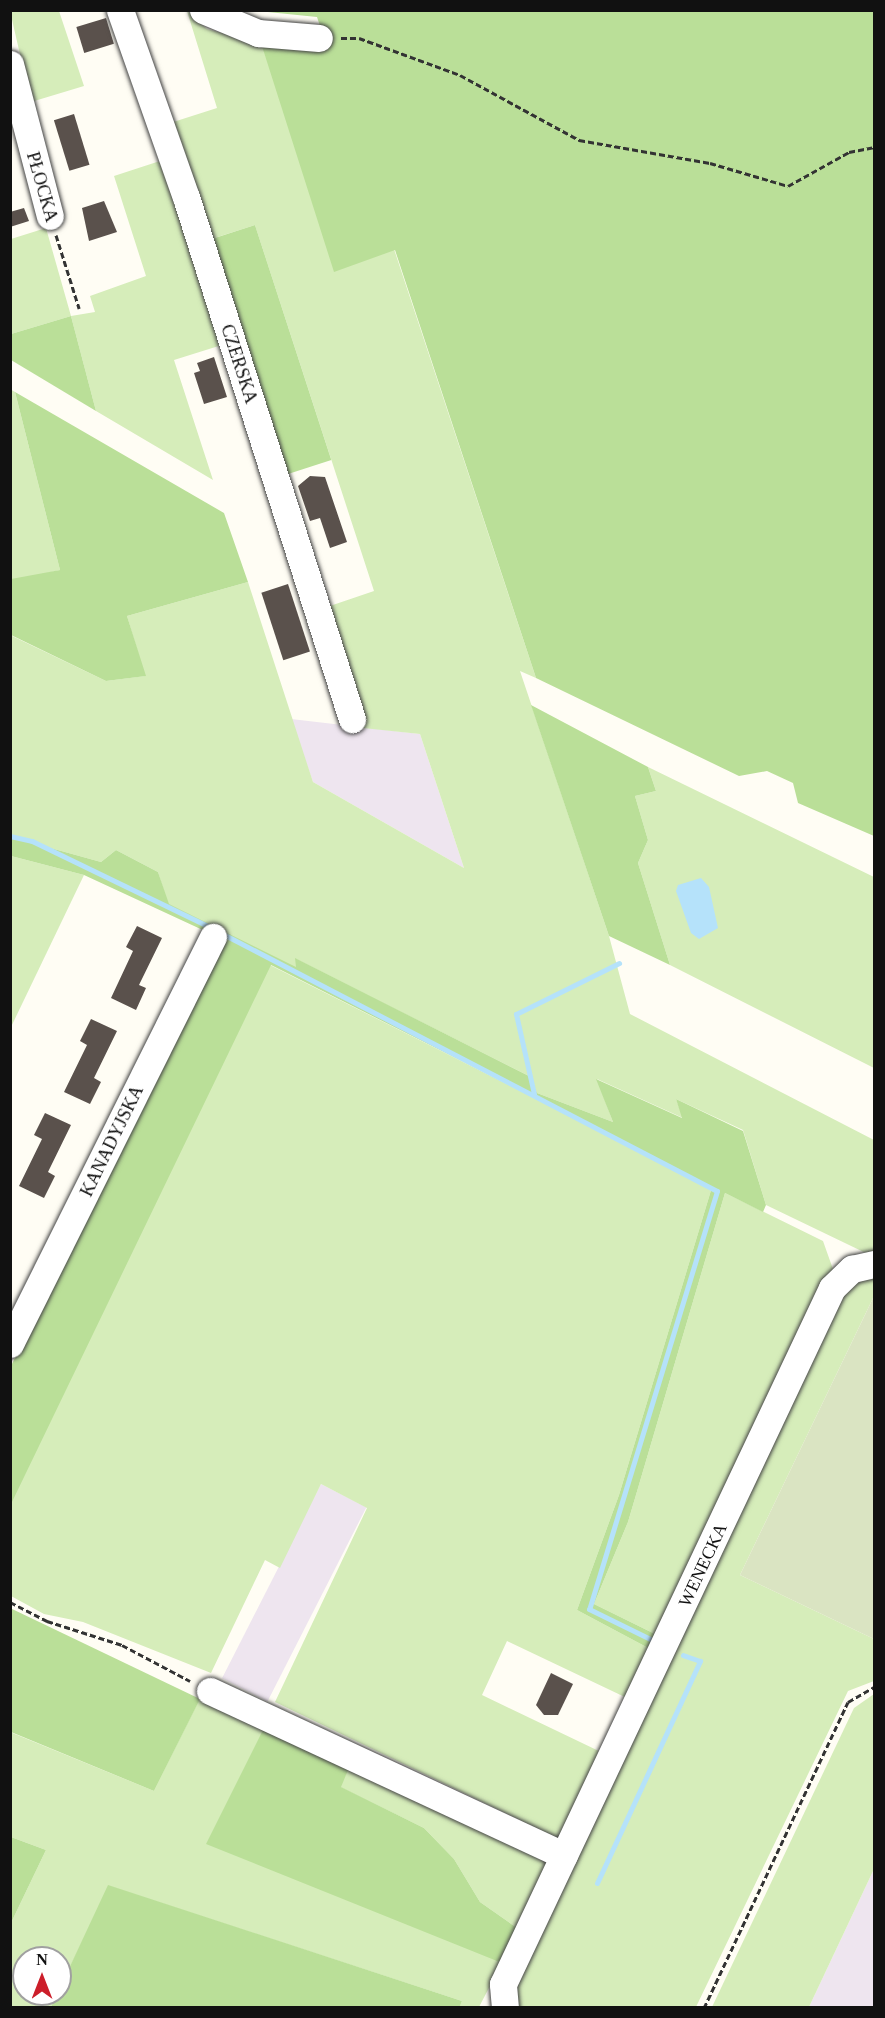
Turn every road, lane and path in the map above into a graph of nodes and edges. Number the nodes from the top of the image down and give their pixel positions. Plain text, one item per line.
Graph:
1 (120, 10) edge
2 (203, 10) edge
3 (319, 38) joint
4 (10, 64) edge
5 (874, 147) edge
6 (50, 216) joint
7 (79, 308) dead end
8 (352, 719) dead end
9 (213, 937) dead end
10 (874, 1264) edge
11 (10, 1344) edge
12 (10, 1602) edge
13 (874, 1687) edge
14 (210, 1691) joint
15 (564, 1855) junction
16 (505, 2007) edge
17 (704, 2007) edge

1 - 8 street, CZERSKA
2 - 3 street
3 - 5 path
4 - 6 street, PŁOCKA
6 - 7 path, PŁOCKA
9 - 11 street, KANADYJSKA
10 - 15 street, WENECKA
12 - 14 path
13 - 17 path
14 - 15 street
15 - 16 street, WENECKA

